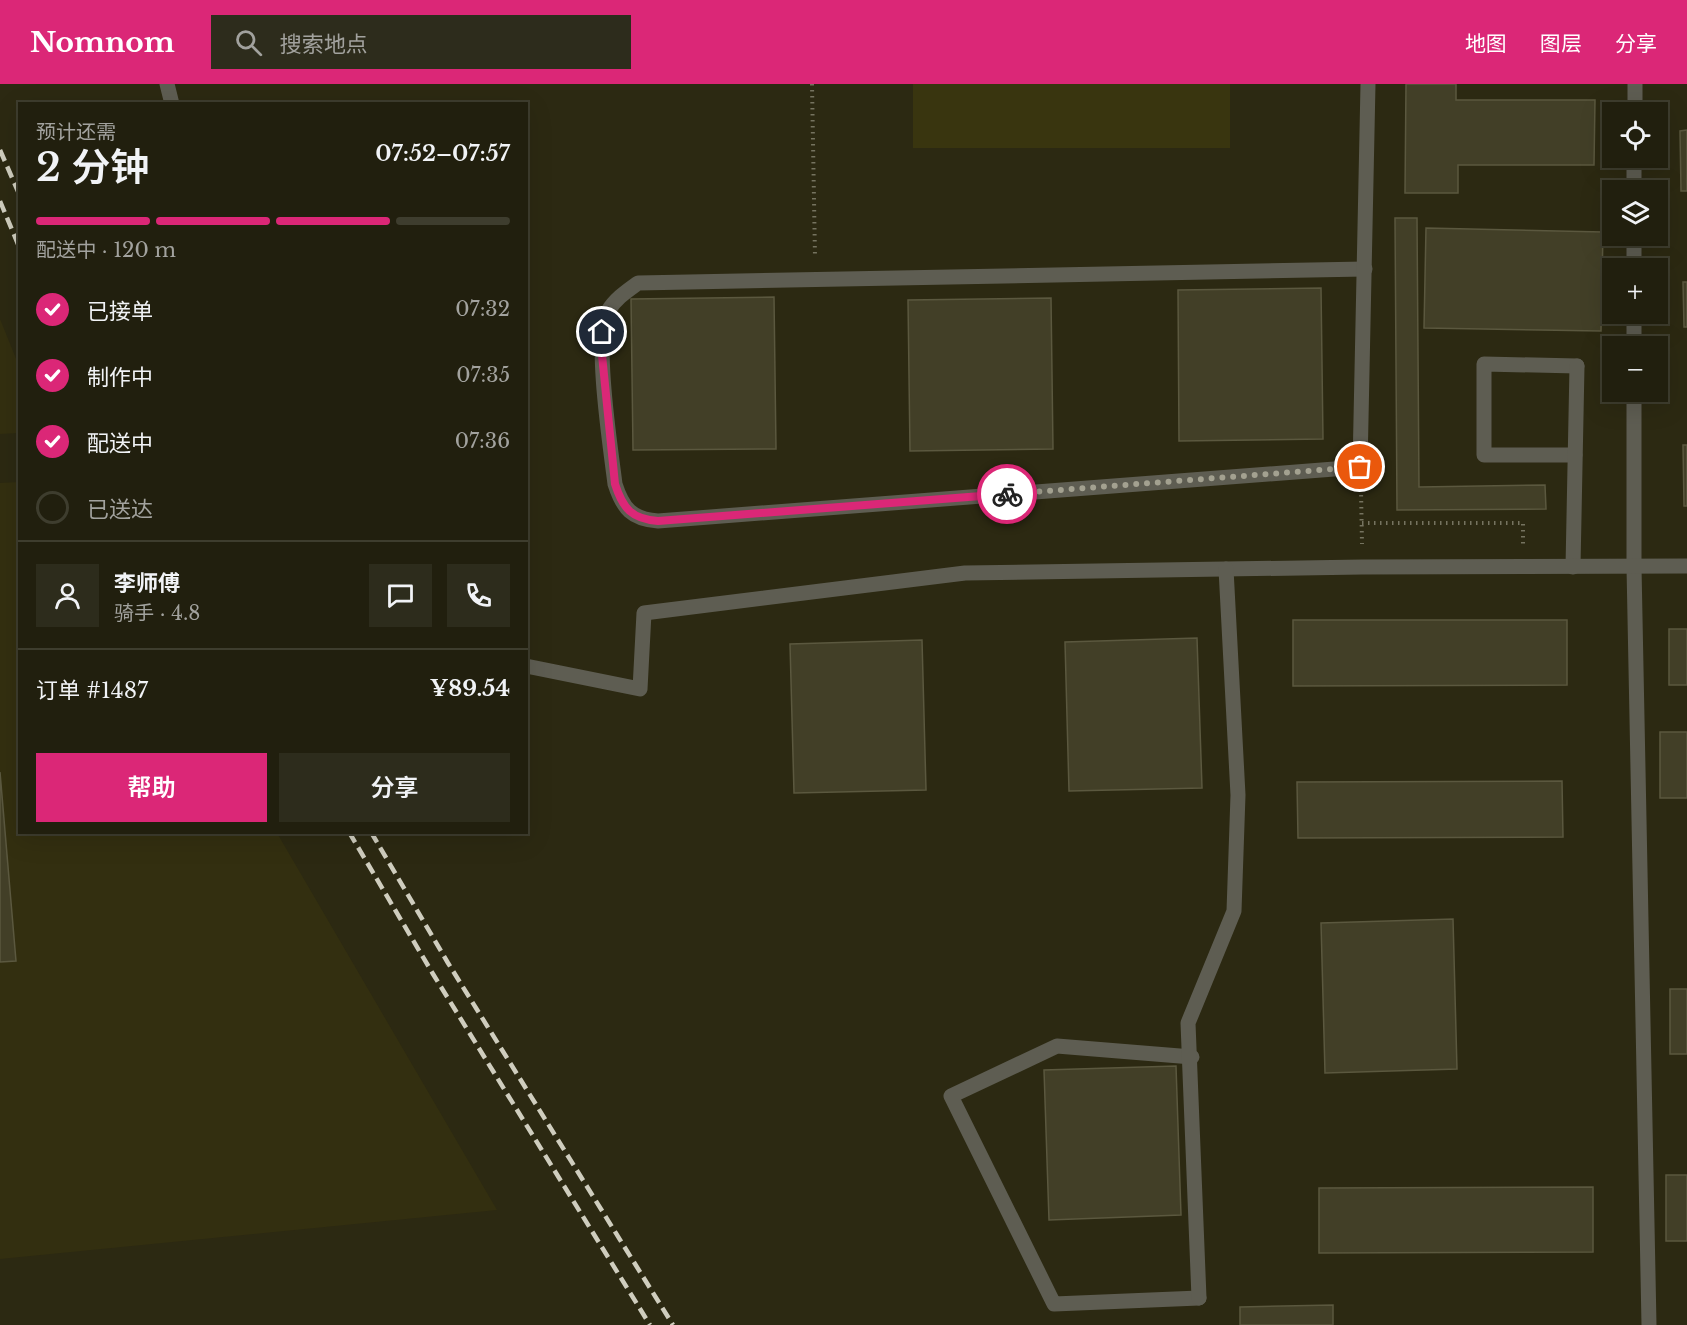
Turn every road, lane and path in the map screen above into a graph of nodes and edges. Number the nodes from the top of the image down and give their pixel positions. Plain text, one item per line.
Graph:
1 (167, 84) edge
2 (812, 84) edge
3 (1368, 84) edge
4 (1635, 84) edge
5 (172, 102) edge
6 (1635, 102) edge
7 (1365, 268) junction
8 (815, 279) junction
9 (1634, 402) edge
10 (1575, 455) junction
11 (1360, 467) junction
12 (1362, 523) junction
13 (1687, 566) edge
14 (1362, 567) junction
15 (1523, 567) junction
16 (1573, 567) junction
17 (1634, 567) junction
18 (1226, 569) junction
19 (528, 666) edge
20 (1192, 1057) dead end
21 (1649, 1325) edge

1 - 5 street
2 - 8 path
3 - 7 street
4 - 6 street
7 - 8 street
7 - 11 street
8 - 11 street
9 - 17 street
10 - 10 street
10 - 16 street
11 - 12 path
12 - 14 path
12 - 15 path
13 - 17 street
14 - 15 street
14 - 18 street
15 - 16 street
16 - 17 street
17 - 21 street
18 - 19 street
18 - 20 street

